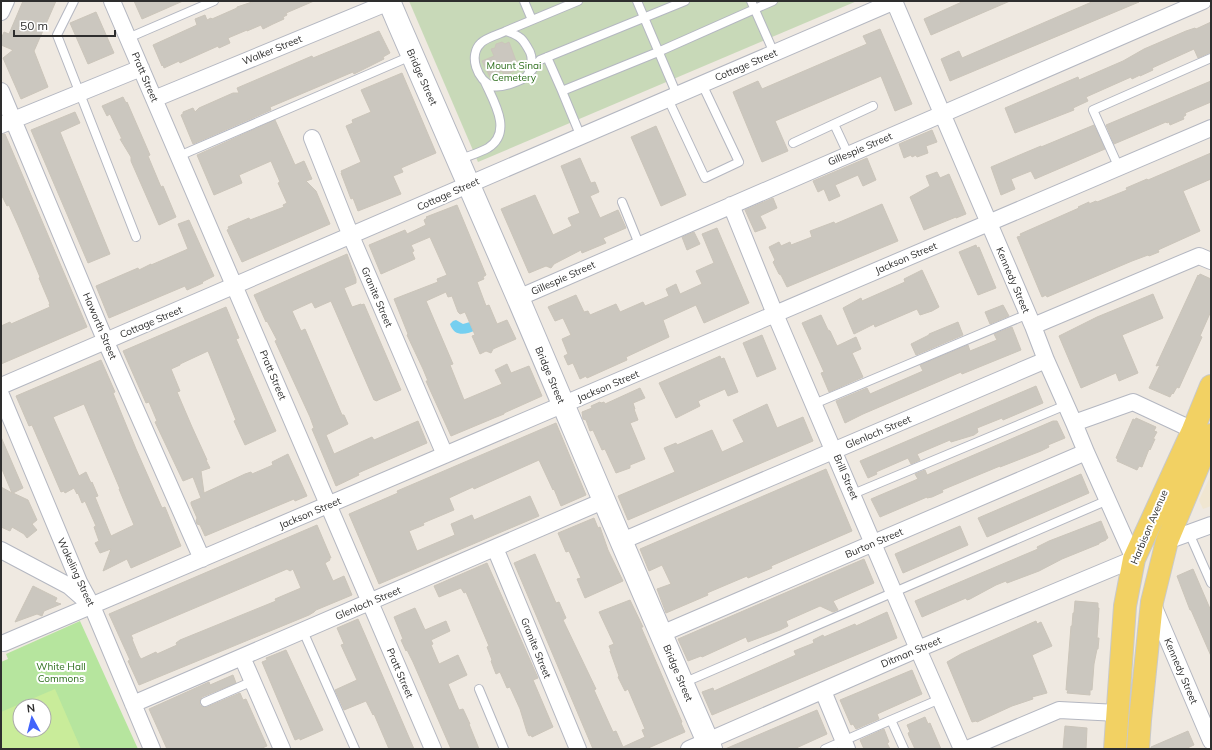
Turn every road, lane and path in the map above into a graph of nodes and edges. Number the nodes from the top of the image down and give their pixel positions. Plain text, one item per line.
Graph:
1 (6, 1) edge
2 (74, 1) edge
3 (112, 1) edge
4 (214, 1) edge
5 (389, 1) edge
6 (524, 1) edge
7 (578, 1) edge
8 (637, 1) edge
9 (685, 1) edge
10 (773, 1) edge
11 (895, 1) edge
12 (1203, 1) edge
13 (753, 5) edge
14 (1, 12) edge
15 (644, 18) junction
16 (532, 20) junction
17 (506, 32) junction
18 (128, 38) junction
19 (658, 52) junction
20 (774, 53) junction
21 (412, 56) junction
22 (547, 57) junction
23 (1211, 58) edge
24 (141, 68) junction
25 (527, 76) junction
26 (485, 82) junction
27 (702, 84) junction
28 (1, 91) edge
29 (562, 91) junction
30 (80, 93) junction
31 (672, 97) junction
32 (154, 99) junction
33 (873, 106) dead end
34 (942, 114) junction
35 (7, 123) edge
36 (834, 124) junction
37 (1211, 128) edge
38 (581, 137) junction
39 (312, 138) dead end
40 (793, 143) dead end
41 (848, 154) junction
42 (179, 156) junction
43 (458, 160) junction
44 (1119, 168) junction
45 (469, 185) junction
46 (622, 202) dead end
47 (731, 205) junction
48 (989, 223) junction
49 (351, 236) junction
50 (136, 237) dead end
51 (640, 244) junction
52 (1211, 261) edge
53 (234, 286) junction
54 (518, 298) junction
55 (775, 314) junction
56 (1031, 320) junction
57 (106, 342) junction
58 (1046, 360) junction
59 (1, 386) edge
60 (1211, 386) edge
61 (1, 395) edge
62 (814, 404) junction
63 (562, 405) junction
64 (1066, 405) junction
65 (1074, 423) junction
66 (1202, 432) edge
67 (834, 450) junction
68 (1086, 452) junction
69 (445, 455) junction
70 (853, 494) junction
71 (1108, 500) junction
72 (603, 501) junction
73 (328, 505) junction
74 (1211, 525) edge
75 (1189, 533) junction
76 (622, 541) junction
77 (1167, 541) junction
78 (874, 543) junction
79 (495, 548) junction
80 (1, 550) edge
81 (202, 559) junction
82 (1134, 559) junction
83 (1211, 583) edge
84 (894, 592) junction
85 (1127, 598) junction
86 (369, 602) junction
87 (1152, 602) junction
88 (92, 606) junction
89 (303, 631) junction
90 (661, 634) junction
91 (3, 642) edge
92 (918, 649) junction
93 (242, 657) junction
94 (253, 681) junction
95 (682, 683) junction
96 (478, 689) dead end
97 (823, 691) junction
98 (940, 699) junction
99 (205, 702) dead end
100 (133, 704) junction
101 (1118, 713) junction
102 (891, 720) junction
103 (1211, 739) edge
104 (846, 745) edge
105 (702, 746) edge
106 (152, 749) edge
107 (282, 749) edge
108 (355, 749) edge
109 (433, 749) edge
110 (504, 749) edge
111 (578, 749) edge
112 (825, 749) edge
113 (904, 749) edge
114 (962, 749) edge
115 (967, 749) edge
116 (1115, 749) edge
117 (1138, 749) edge

1 - 14 street
2 - 30 lane
3 - 18 street, Pratt Street
4 - 18 lane
5 - 21 main road, Bridge Street
5 - 32 street, Walker Street
6 - 16 lane
7 - 16 lane
8 - 15 lane
9 - 15 lane
10 - 13 lane
11 - 20 street, Cottage Street
11 - 34 street, Kennedy Street
12 - 34 street, Gillespie Street
13 - 19 lane
13 - 20 lane
15 - 19 lane
15 - 22 lane
16 - 17 lane
17 - 25 lane
17 - 26 lane
18 - 24 street, Pratt Street
19 - 29 lane
19 - 31 lane
20 - 27 street, Cottage Street
21 - 42 lane
21 - 43 main road, Bridge Street
22 - 25 lane
22 - 29 lane
23 - 44 lane
24 - 30 street
24 - 32 street, Pratt Street
25 - 26 lane
26 - 43 lane
27 - 31 street, Cottage Street
27 - 31 lane
28 - 35 street, Haworth Street
29 - 38 lane
30 - 35 street
30 - 50 lane
31 - 38 street, Cottage Street
32 - 42 street, Pratt Street
33 - 36 lane
34 - 41 street, Gillespie Street
34 - 48 street, Kennedy Street
35 - 57 street, Haworth Street
36 - 40 lane
36 - 41 lane
37 - 44 street, Jackson Street
38 - 45 street, Cottage Street
39 - 49 street, Granite Street
41 - 47 street, Gillespie Street
42 - 53 street, Pratt Street
43 - 45 main road, Bridge Street
44 - 48 street, Jackson Street
45 - 49 street, Cottage Street
45 - 54 main road, Bridge Street
46 - 51 lane
47 - 51 street, Gillespie Street
47 - 55 street, Brill Street
48 - 55 street, Jackson Street
48 - 56 street, Kennedy Street
49 - 53 street, Cottage Street
49 - 69 street, Granite Street
51 - 54 street, Gillespie Street
52 - 56 street
53 - 57 street, Cottage Street
53 - 73 street, Pratt Street
54 - 63 main road, Bridge Street
55 - 62 street, Brill Street
55 - 63 street, Jackson Street
56 - 58 street, Kennedy Street
56 - 62 lane
57 - 59 street, Cottage Street
57 - 81 street, Haworth Street
58 - 64 street, Kennedy Street
58 - 67 street, Glenloch Street
60 - 66 main road, Harbison Avenue
61 - 88 street, Wakeling Street
62 - 67 street, Brill Street
63 - 69 street, Jackson Street
63 - 72 main road, Bridge Street
64 - 65 street, Kennedy Street
64 - 70 lane
65 - 66 street
65 - 68 street, Kennedy Street
66 - 77 main road, Harbison Avenue
66 - 82 main road, Harbison Avenue
67 - 70 street, Brill Street
67 - 76 street, Glenloch Street
68 - 71 street, Kennedy Street
68 - 78 street, Burton Street
69 - 73 street, Jackson Street
70 - 78 street, Brill Street
71 - 82 street, Kennedy Street
71 - 84 lane
72 - 76 main road, Bridge Street
72 - 79 street, Glenloch Street
73 - 81 street, Jackson Street
73 - 86 street, Pratt Street
74 - 75 street
75 - 77 street
75 - 83 lane
76 - 90 main road, Bridge Street
77 - 82 main road
77 - 87 main road, Harbison Avenue
78 - 84 street, Brill Street
78 - 90 street, Burton Street
79 - 86 street, Glenloch Street
79 - 111 street, Granite Street
80 - 88 street
81 - 88 street, Jackson Street
82 - 85 main road, Harbison Avenue
82 - 92 street, Ditman Street
84 - 92 street, Brill Street
84 - 95 lane
85 - 87 main road
85 - 101 main road, Harbison Avenue
86 - 89 street, Glenloch Street
86 - 109 street, Pratt Street
87 - 103 street, Kennedy Street
87 - 117 main road, Harbison Avenue
88 - 91 street, Jackson Street
88 - 100 street, Wakeling Street
89 - 93 street, Glenloch Street
89 - 108 lane
90 - 95 main road, Bridge Street
92 - 97 street, Ditman Street
92 - 98 street, Brill Street
93 - 94 street
93 - 100 street, Glenloch Street
94 - 99 lane
94 - 107 street
95 - 105 main road, Bridge Street
96 - 110 lane
97 - 104 street
97 - 105 street, Ditman Street
98 - 102 lane
98 - 114 street, Brill Street
100 - 106 street, Wakeling Street
101 - 115 street
101 - 116 main road, Harbison Avenue
102 - 104 lane
102 - 113 lane
104 - 112 lane

